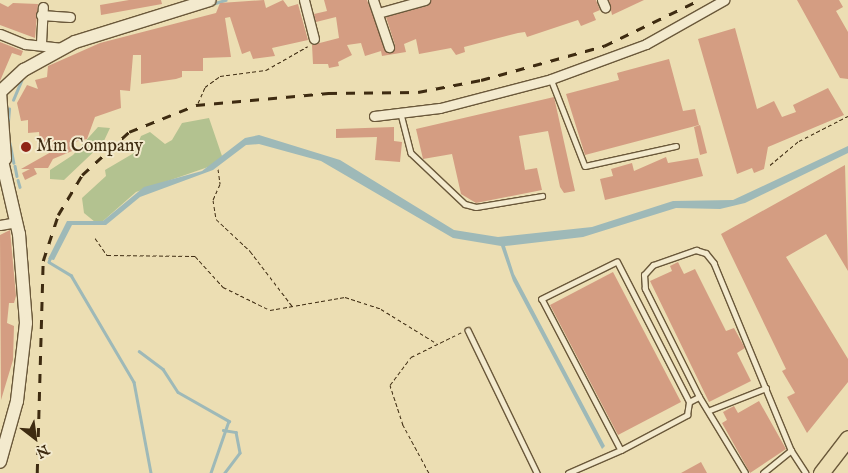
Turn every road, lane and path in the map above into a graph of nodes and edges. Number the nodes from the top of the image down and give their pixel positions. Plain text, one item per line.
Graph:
1 (208, 0) edge
2 (304, 0) edge
3 (373, 0) edge
4 (425, 0) edge
5 (724, 0) edge
6 (184, 3) edge
7 (378, 13) junction
8 (70, 17) dead end
9 (0, 34) edge
10 (314, 38) joint
11 (41, 43) junction
12 (389, 47) dead end
13 (63, 48) junction
14 (551, 79) junction
15 (0, 92) edge
16 (198, 103) dead end
17 (401, 114) junction
18 (374, 116) dead end
19 (848, 116) edge
20 (676, 146) dead end
21 (0, 152) edge
22 (770, 165) dead end
23 (6, 168) junction
24 (218, 169) dead end
25 (542, 196) dead end
26 (17, 222) junction
27 (0, 225) edge
28 (95, 238) dead end
29 (294, 307) junction
30 (468, 330) joint
31 (436, 343) junction
32 (766, 388) junction
33 (699, 397) junction
34 (689, 402) junction
35 (710, 410) junction
36 (848, 438) edge
37 (621, 450) junction
38 (791, 450) junction
39 (0, 462) edge
40 (430, 473) edge
41 (537, 473) edge
42 (568, 473) edge
43 (745, 473) edge
44 (763, 473) edge
45 (806, 473) edge
46 (821, 473) edge

1 - 6 main road
2 - 10 street
3 - 7 street
4 - 7 street
5 - 14 street
6 - 13 main road
7 - 12 street
8 - 11 street
9 - 11 street
10 - 16 path
11 - 13 street
13 - 15 main road
14 - 17 street
14 - 20 lane
15 - 23 main road
17 - 18 street
17 - 25 lane
19 - 22 path
21 - 23 main road
23 - 26 main road
24 - 29 path
26 - 27 street
26 - 39 main road
28 - 29 path
29 - 31 path
30 - 31 path
30 - 41 lane
31 - 40 path
32 - 33 lane
32 - 35 lane
32 - 38 lane
33 - 34 lane
33 - 35 lane
34 - 37 lane
34 - 37 lane
35 - 43 lane
36 - 46 highway
37 - 42 lane
38 - 44 lane
38 - 45 lane

